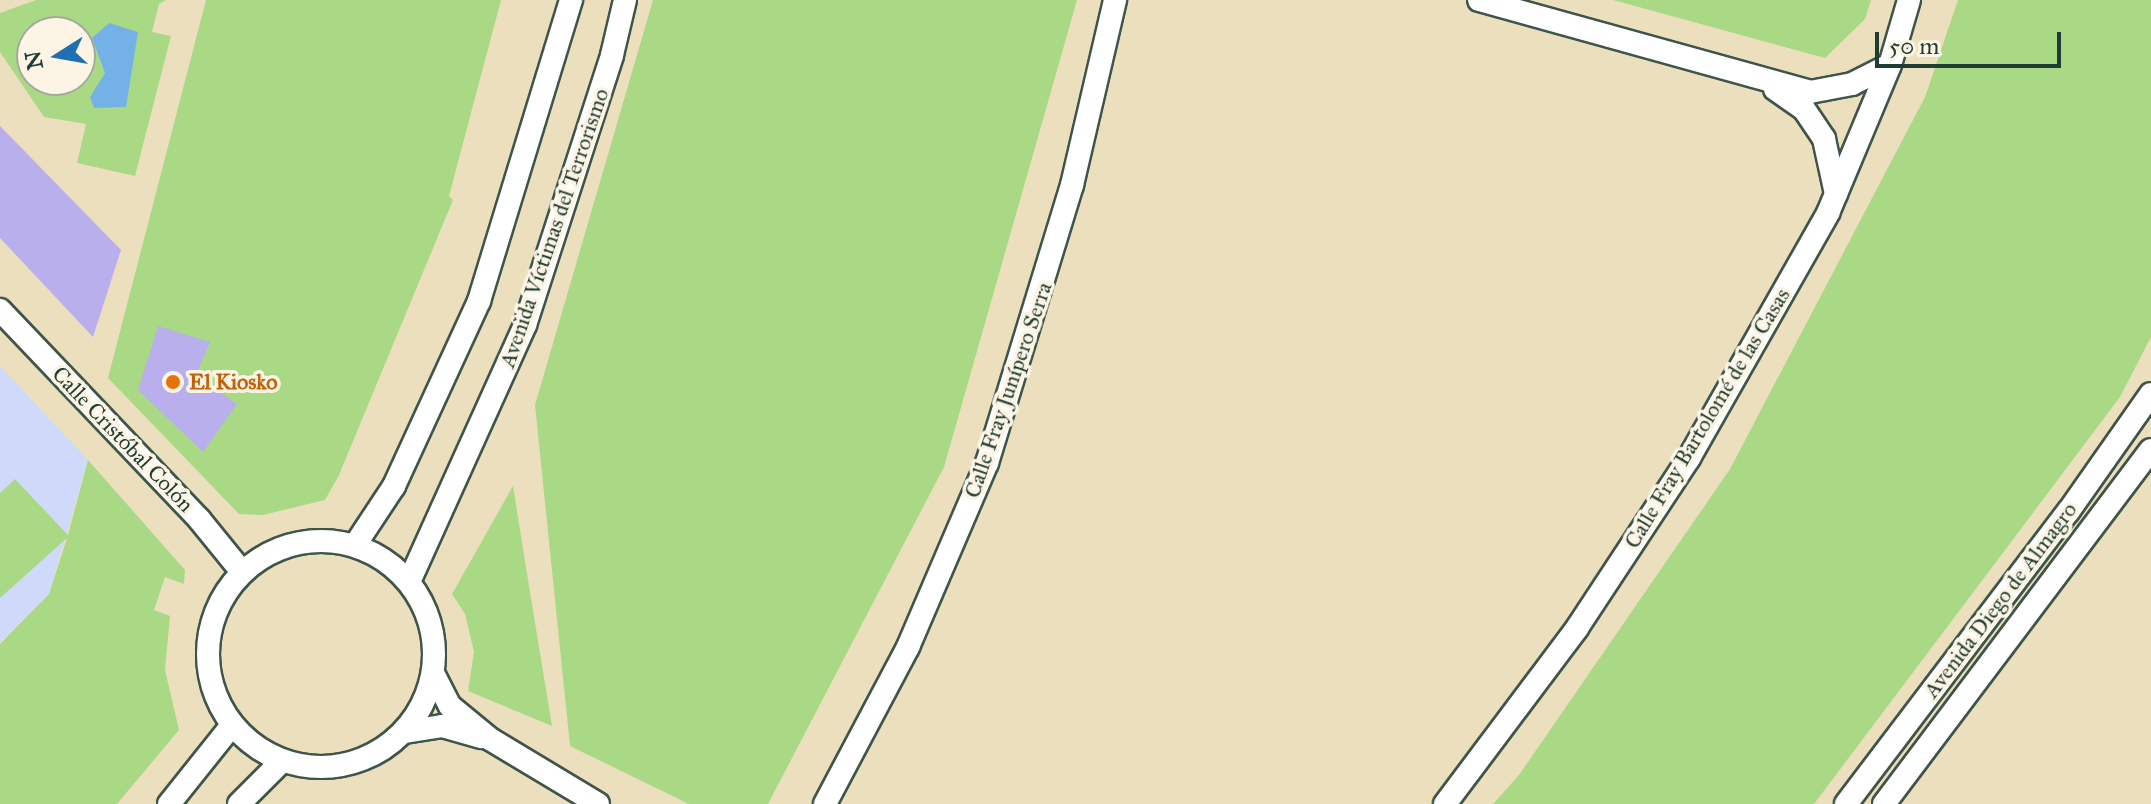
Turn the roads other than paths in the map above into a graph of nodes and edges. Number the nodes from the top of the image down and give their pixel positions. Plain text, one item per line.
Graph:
1 (571, 0) edge
2 (625, 0) edge
3 (1115, 0) edge
4 (1479, 0) edge
5 (1909, 0) edge
6 (1890, 65) junction
7 (1764, 82) junction
8 (1836, 194) junction
9 (0, 310) edge
10 (2151, 394) edge
11 (2151, 450) edge
12 (355, 545) junction
13 (242, 572) junction
14 (409, 582) junction
15 (433, 673) junction
16 (232, 725) junction
17 (405, 732) junction
18 (490, 739) junction
19 (282, 761) junction
20 (169, 804) edge
21 (239, 804) edge
22 (598, 804) edge
23 (825, 804) edge
24 (1445, 804) edge
25 (1846, 804) edge
26 (1884, 804) edge

1 - 12 street
2 - 14 street, Avenida Víctimas del Terrorismo
3 - 23 street, Calle Fray Junípero Serra
4 - 7 street
5 - 6 street, Calle Fray Bartolomé de las Casas
6 - 7 street
6 - 8 street, Calle Fray Bartolomé de las Casas
7 - 8 street
8 - 24 street, Calle Fray Bartolomé de las Casas
9 - 13 street, Calle Cristóbal Colón
10 - 25 street, Avenida Diego de Almagro
11 - 26 street, Avenida Diego de Almagro
12 - 13 street
12 - 14 street
13 - 16 street
14 - 15 street
15 - 17 street
15 - 18 street
16 - 19 street
16 - 20 street
17 - 18 street
17 - 19 street
18 - 22 street
19 - 21 street

